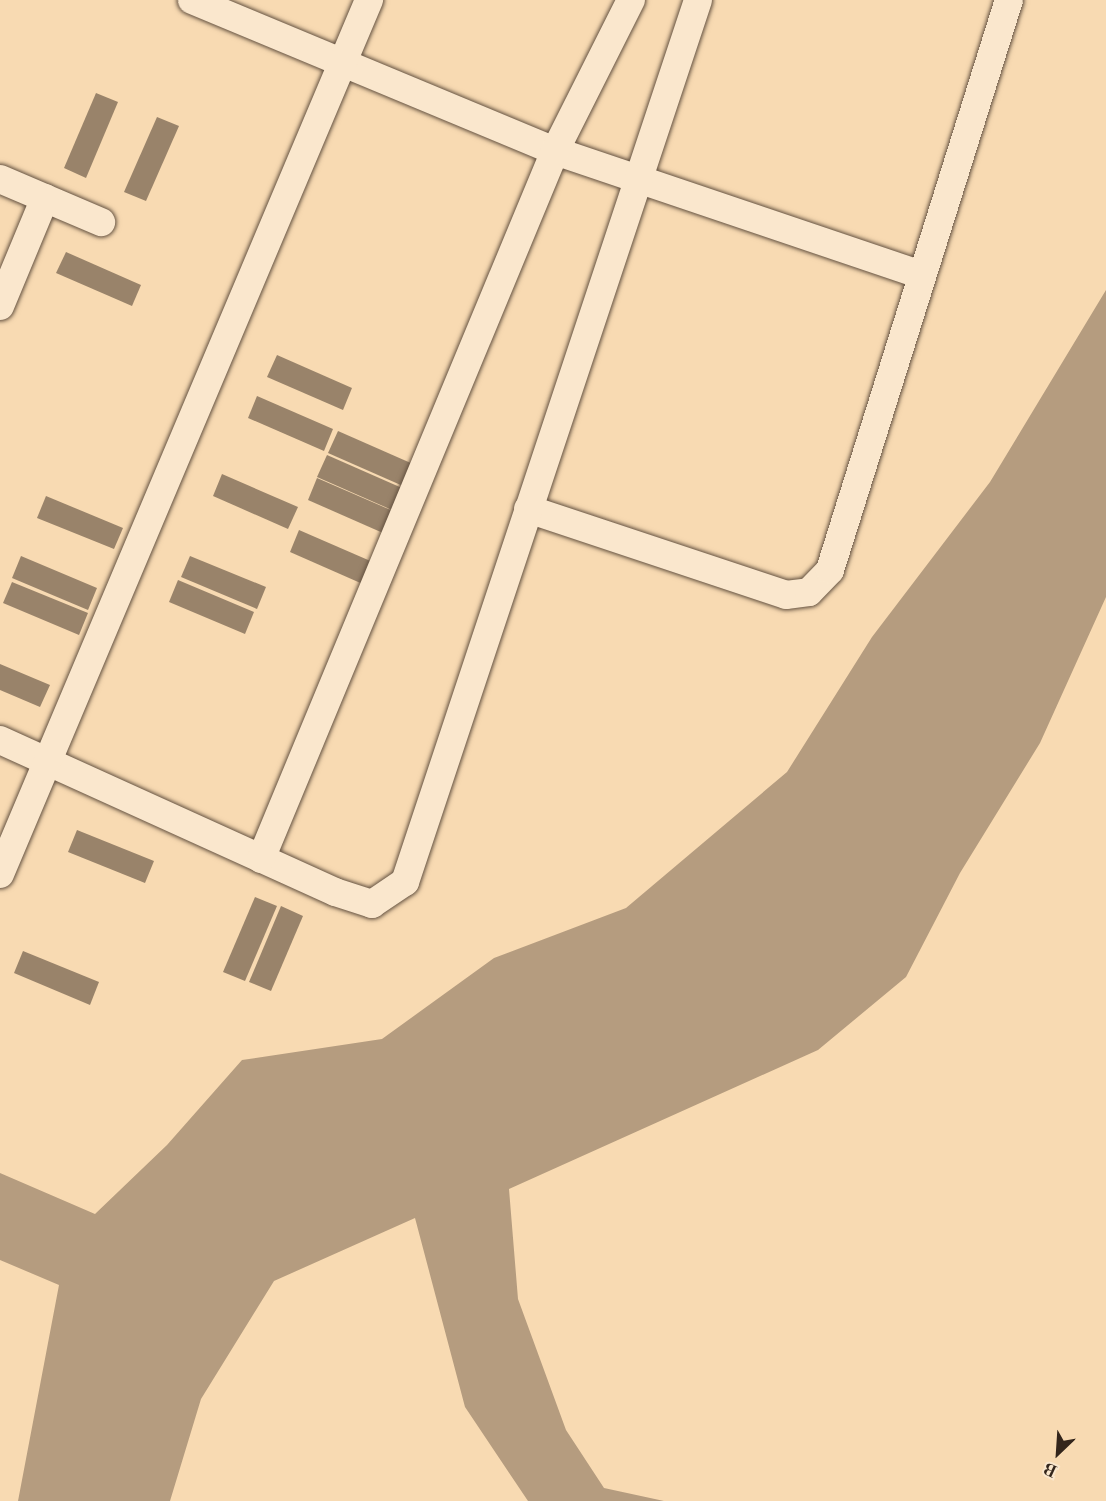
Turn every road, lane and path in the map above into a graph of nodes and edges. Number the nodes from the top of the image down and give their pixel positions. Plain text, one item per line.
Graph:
1 (192, 0) edge
2 (369, 0) edge
3 (631, 0) edge
4 (698, 0) edge
5 (1009, 0) edge
6 (340, 66) junction
7 (555, 151) junction
8 (0, 179) edge
9 (640, 181) junction
10 (45, 198) junction
11 (101, 222) dead end
12 (919, 274) junction
13 (0, 306) edge
14 (528, 509) junction
15 (0, 740) edge
16 (47, 759) junction
17 (261, 859) junction
18 (0, 874) edge

1 - 6 street
2 - 6 street
3 - 7 street
4 - 9 street
5 - 12 street
6 - 7 street
6 - 16 street
7 - 9 street
7 - 17 street
8 - 10 street
9 - 12 street
9 - 14 street
10 - 11 street
10 - 13 street
12 - 14 street
14 - 17 street
15 - 16 street
16 - 17 street
16 - 18 street

